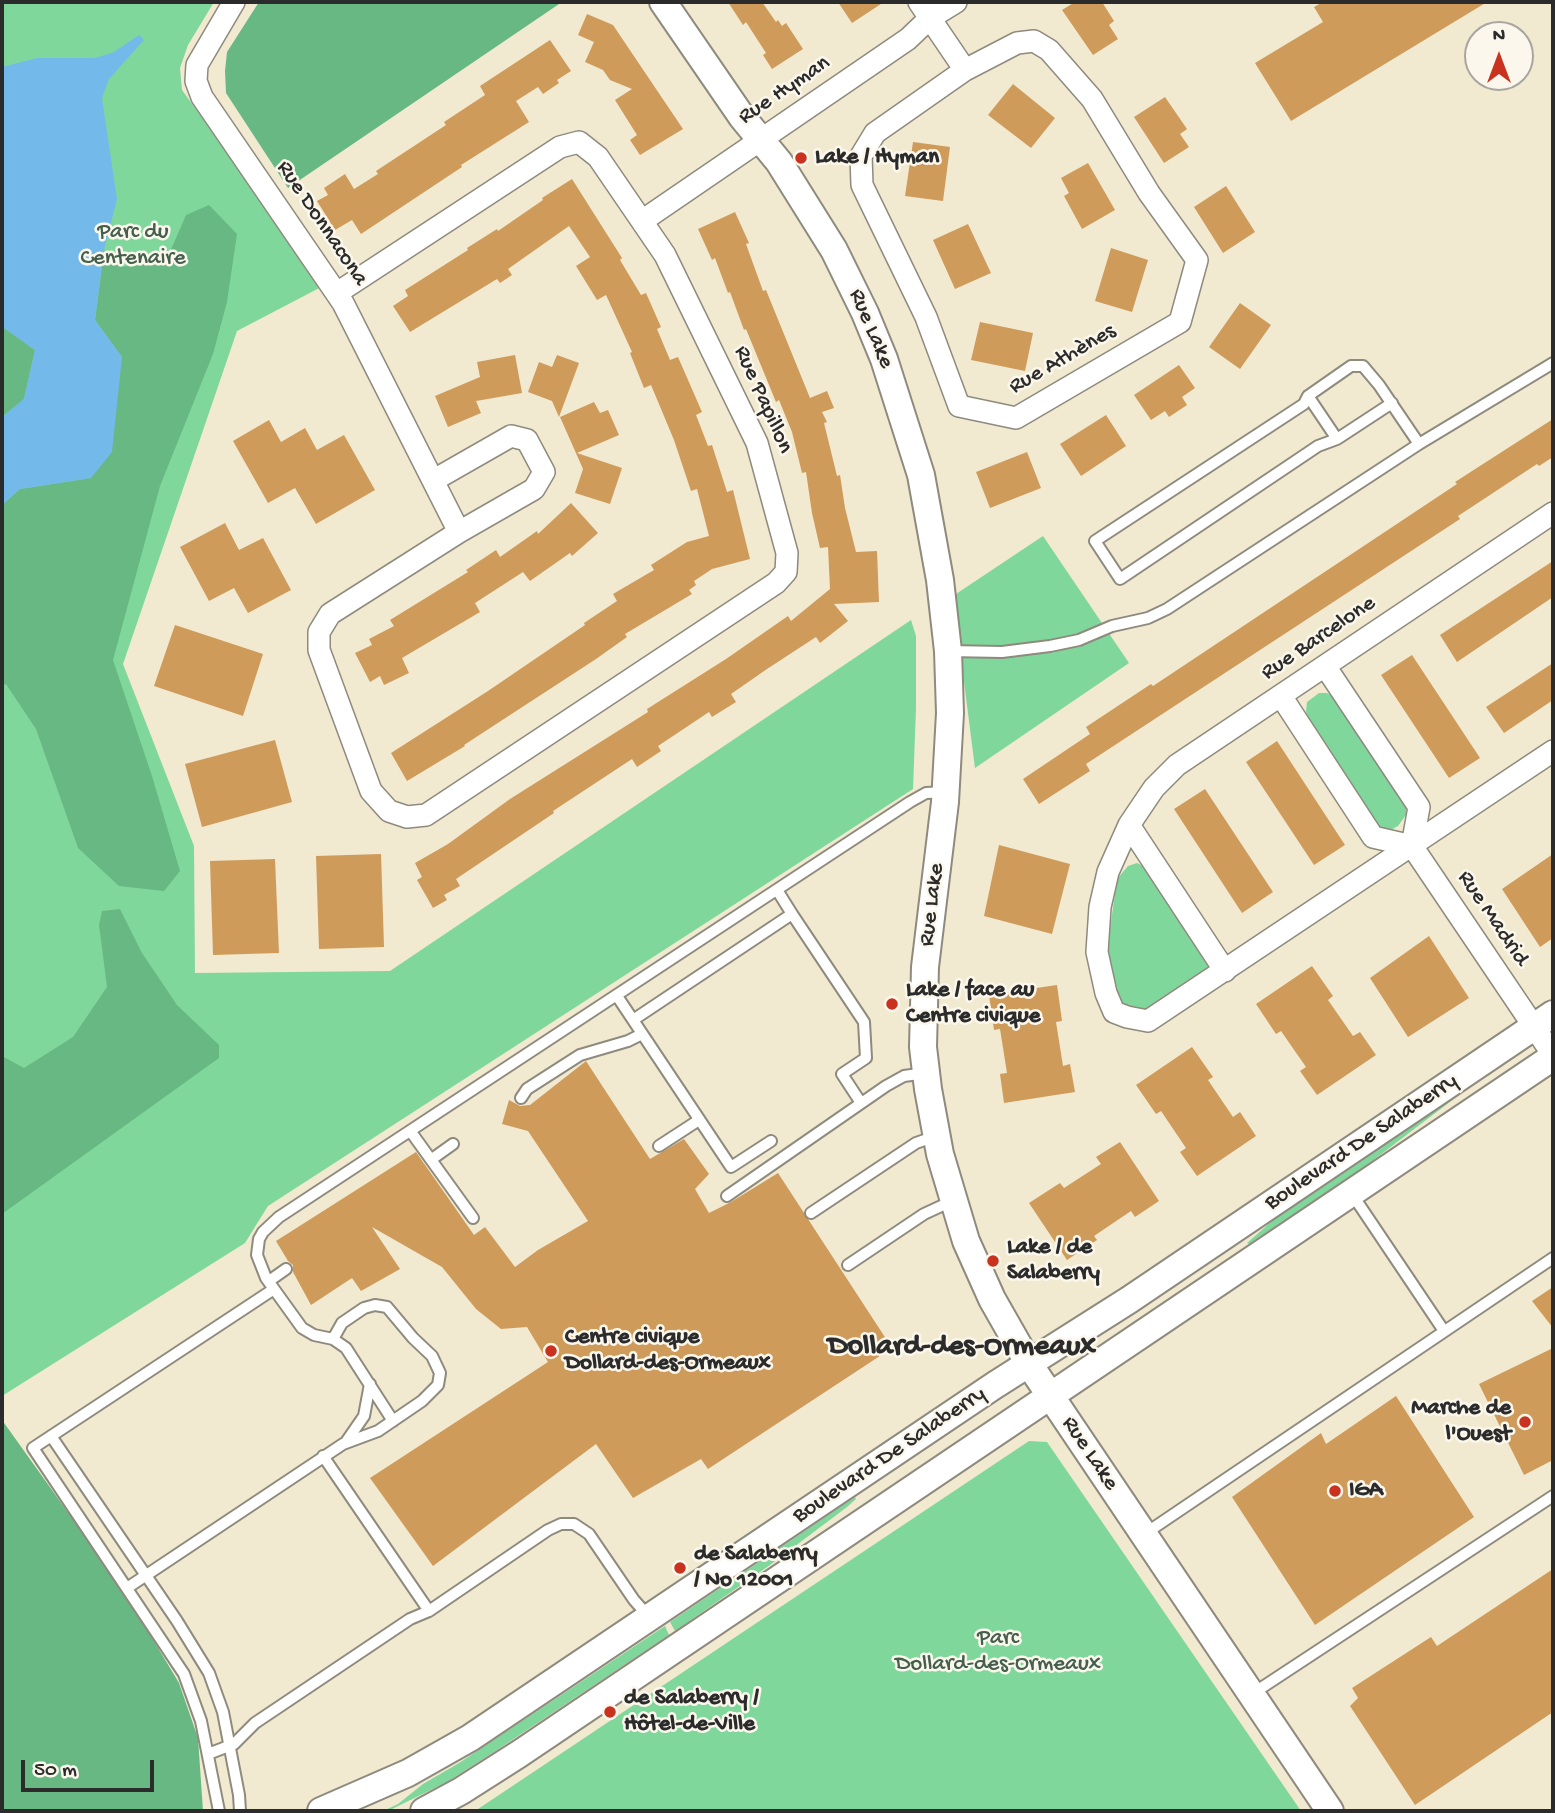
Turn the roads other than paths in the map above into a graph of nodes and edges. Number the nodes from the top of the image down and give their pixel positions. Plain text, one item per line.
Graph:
1 (234, 2) edge
2 (663, 2) edge
3 (956, 2) edge
4 (924, 10) edge
5 (965, 70) junction
6 (760, 139) junction
7 (642, 221) junction
8 (337, 293) junction
9 (1553, 363) edge
10 (1308, 396) junction
11 (1392, 403) junction
12 (1337, 439) junction
13 (1419, 444) junction
14 (434, 480) junction
15 (1553, 513) edge
16 (459, 532) junction
17 (948, 651) junction
18 (1325, 666) junction
19 (1281, 696) junction
20 (1553, 751) edge
21 (946, 792) junction
22 (1129, 825) junction
23 (1412, 846) junction
24 (777, 890) junction
25 (793, 914) junction
26 (1225, 971) junction
27 (617, 996) junction
28 (633, 1020) junction
29 (1544, 1021) edge
30 (642, 1034) junction
31 (1553, 1056) edge
32 (926, 1073) junction
33 (521, 1098) dead end
34 (861, 1103) junction
35 (699, 1120) junction
36 (411, 1132) junction
37 (936, 1136) junction
38 (771, 1141) dead end
39 (453, 1144) dead end
40 (659, 1146) dead end
41 (432, 1159) junction
42 (1352, 1194) junction
43 (727, 1196) dead end
44 (952, 1200) junction
45 (811, 1213) dead end
46 (473, 1218) dead end
47 (1553, 1258) edge
48 (848, 1265) dead end
49 (286, 1269) dead end
50 (271, 1285) junction
51 (1444, 1331) junction
52 (333, 1339) junction
53 (1029, 1364) junction
54 (370, 1384) junction
55 (1050, 1396) junction
56 (393, 1421) junction
57 (51, 1436) junction
58 (346, 1442) junction
59 (323, 1456) junction
60 (1553, 1496) edge
61 (1143, 1535) junction
62 (145, 1575) junction
63 (127, 1588) junction
64 (429, 1611) junction
65 (650, 1618) junction
66 (1252, 1694) junction
67 (230, 1746) junction
68 (208, 1754) junction
69 (219, 1811) edge
70 (240, 1811) edge
71 (321, 1811) edge
72 (424, 1811) edge
73 (1330, 1811) edge

1 - 8 street, Rue Donnacona
2 - 6 street, Rue Lake
3 - 4 street, Rue Hyman
4 - 5 street
4 - 6 street, Rue Hyman
5 - 5 street, Rue Athènes
6 - 7 street, Rue Hyman
6 - 17 street, Rue Lake
7 - 8 street, Rue Papillon
7 - 16 street, Rue Papillon
8 - 14 street, Rue Donnacona
9 - 13 lane
10 - 11 lane
10 - 12 lane
10 - 12 lane
11 - 12 lane
11 - 13 lane
13 - 17 lane
14 - 16 street, Rue Donnacona
14 - 16 street
15 - 18 street, Rue Barcelone
17 - 21 street, Rue Lake
18 - 19 street, Rue Barcelone
18 - 23 street
19 - 22 street, Rue Barcelone
19 - 23 street
20 - 23 street, Rue Barcelone
21 - 24 lane
21 - 32 street, Rue Lake
22 - 26 street
22 - 26 street, Rue Barcelone
23 - 26 street, Rue Barcelone
23 - 29 street, Rue Madrid
24 - 25 lane
24 - 27 lane
25 - 28 lane
25 - 34 lane
27 - 28 lane
27 - 36 lane
28 - 30 lane
29 - 31 street, Rue Madrid
29 - 53 street, Boulevard De Salaberry
30 - 33 lane
30 - 35 lane
31 - 42 street, Boulevard De Salaberry
32 - 34 lane
32 - 37 street, Rue Lake
34 - 43 lane
35 - 38 lane
35 - 40 lane
36 - 41 lane
36 - 50 lane
37 - 44 street, Rue Lake
37 - 45 lane
39 - 41 lane
41 - 46 lane
42 - 51 lane
42 - 55 street, Boulevard De Salaberry
44 - 48 lane
44 - 53 street, Rue Lake
47 - 51 lane
49 - 50 lane
50 - 52 lane
50 - 57 lane
51 - 61 lane
52 - 54 lane
52 - 56 lane
53 - 55 street, Rue Lake
53 - 65 street, Boulevard De Salaberry
54 - 56 lane
54 - 58 lane
55 - 61 street, Rue Lake
55 - 72 street, Boulevard De Salaberry
56 - 58 lane
57 - 62 lane
57 - 63 lane
58 - 59 lane
59 - 62 lane
59 - 64 lane
60 - 66 lane
61 - 66 street, Rue Lake
62 - 63 lane
62 - 67 lane
63 - 68 lane
64 - 65 lane
64 - 67 lane
65 - 71 street, Boulevard De Salaberry
66 - 73 street, Rue Lake
67 - 68 lane
67 - 70 lane
68 - 69 lane

